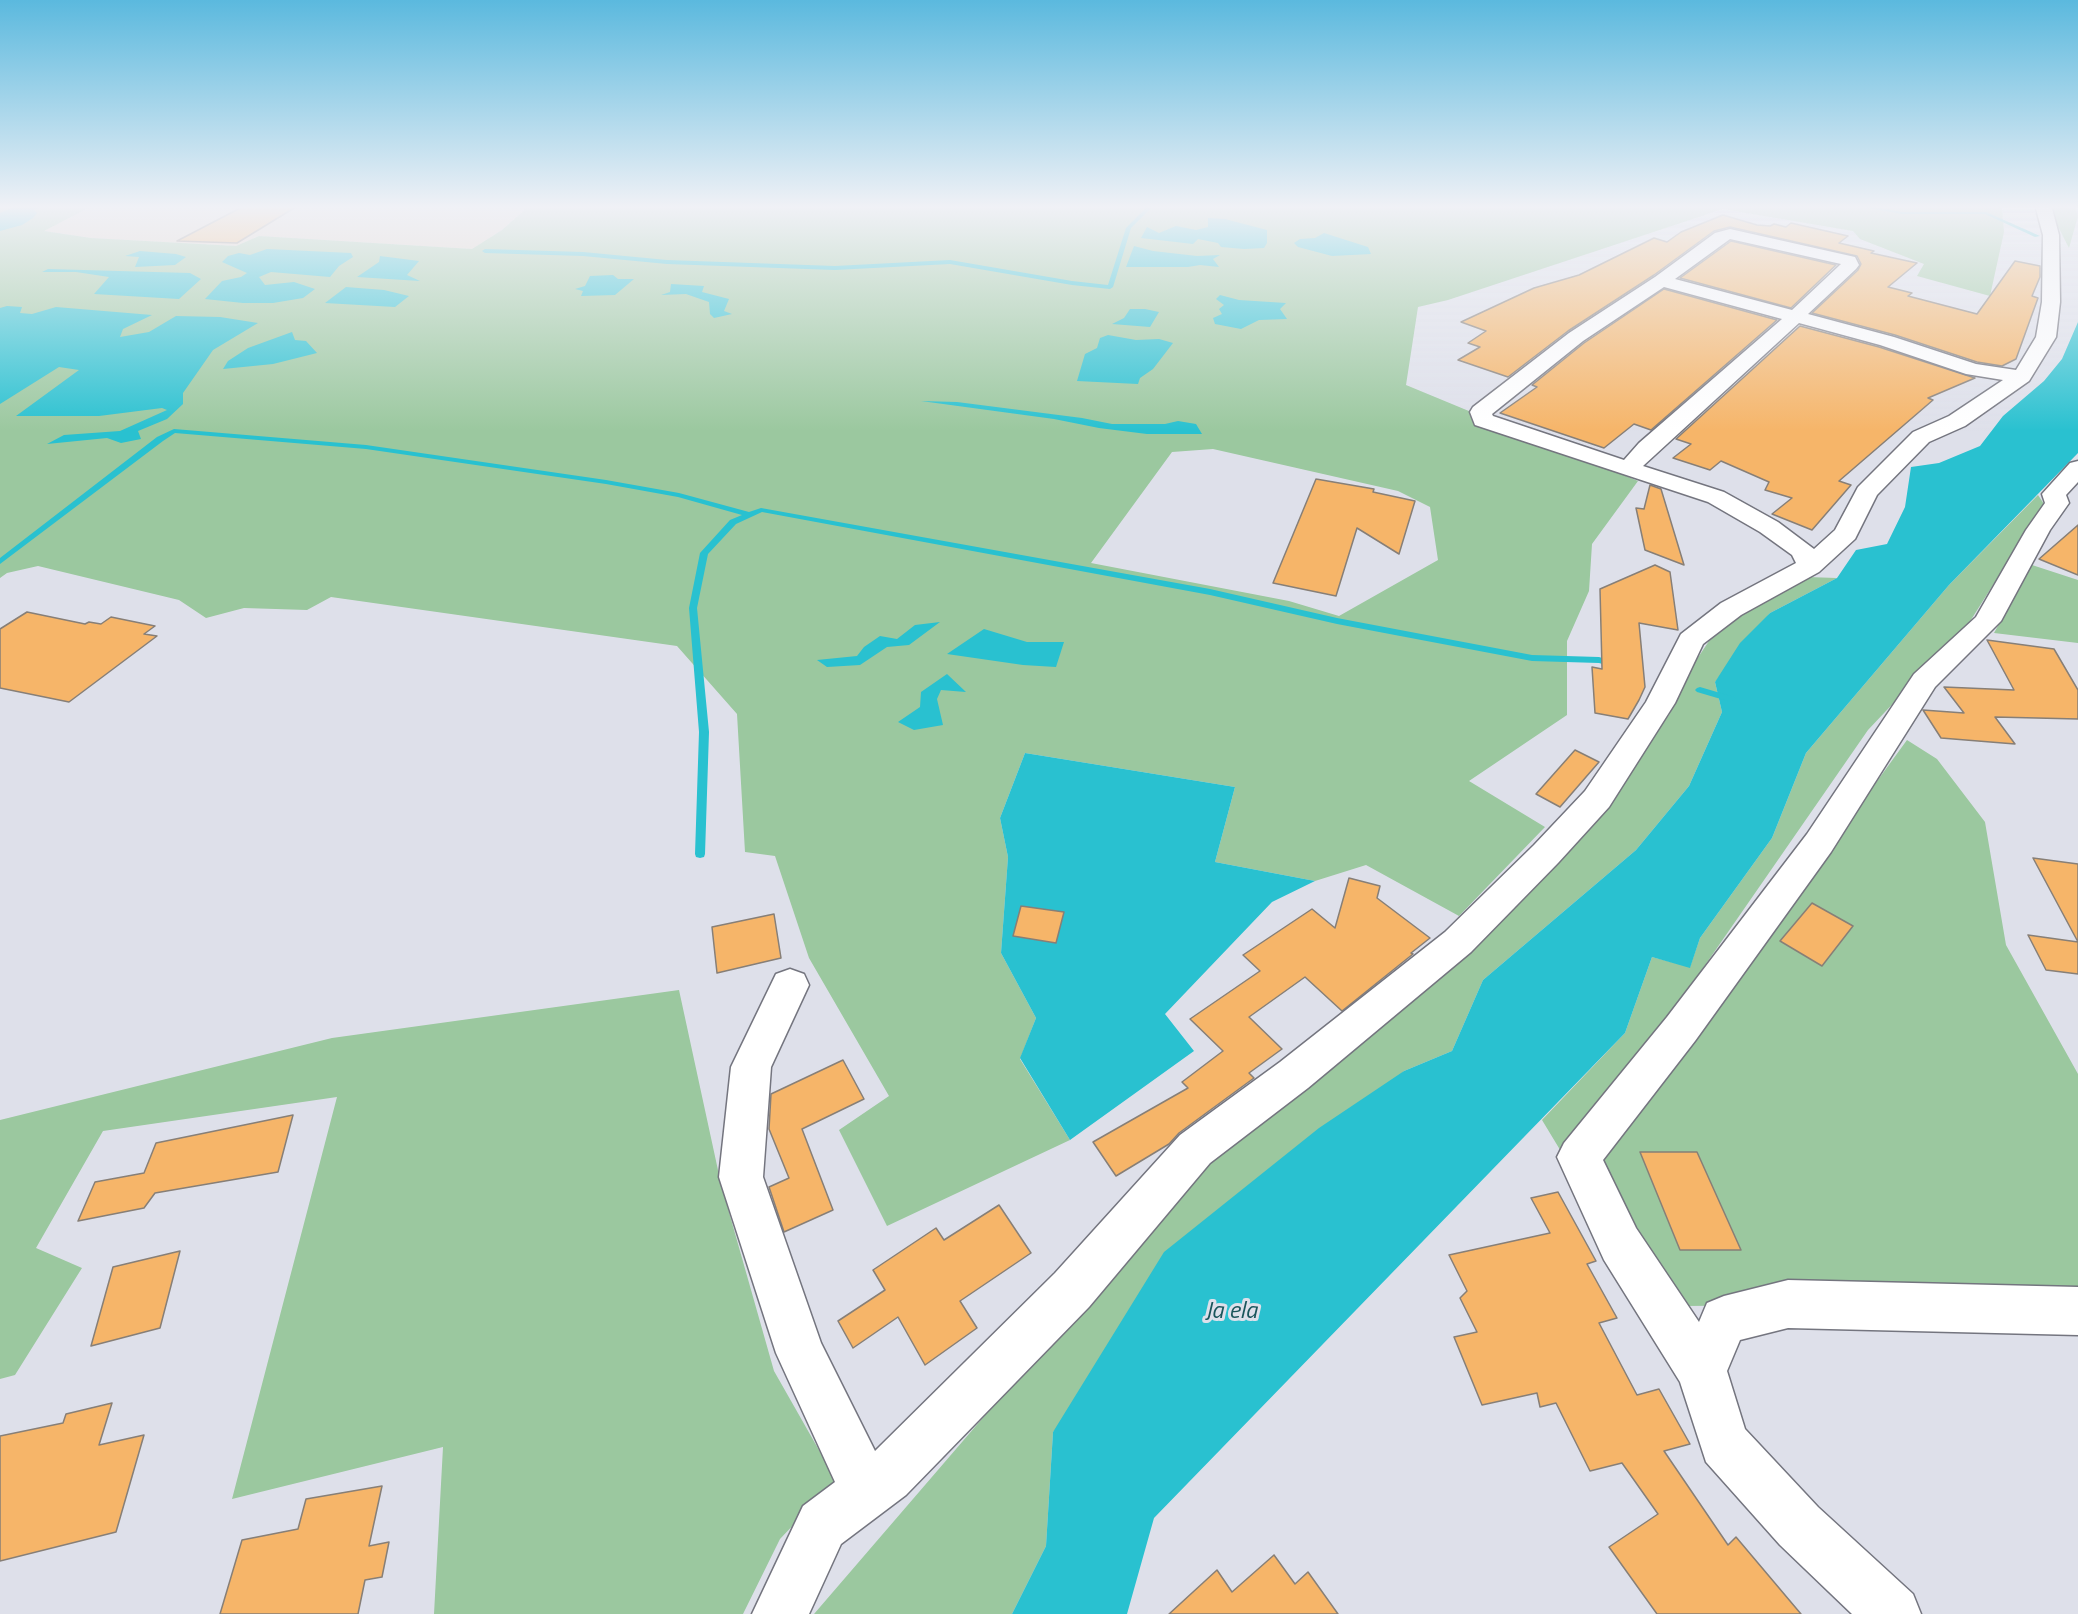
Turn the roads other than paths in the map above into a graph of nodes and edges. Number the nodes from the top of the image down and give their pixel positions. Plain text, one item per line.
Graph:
1 (1661, 280) edge
2 (1662, 280) edge
3 (1834, 280) edge
4 (2051, 280) edge
5 (1797, 316) junction
6 (2022, 377) junction
7 (2078, 468) edge
8 (1628, 469) junction
9 (2068, 503) edge
10 (1810, 566) junction
11 (790, 985) dead end
12 (2078, 1311) edge
13 (1702, 1371) junction
14 (867, 1491) junction
15 (780, 1614) edge
16 (1893, 1614) edge

1 - 8 street
2 - 5 street
3 - 5 street
4 - 6 street
5 - 6 street
5 - 8 street
6 - 10 street
7 - 9 street
8 - 10 street
9 - 13 street
10 - 14 street
11 - 14 street
12 - 13 street
13 - 16 street
14 - 15 street

